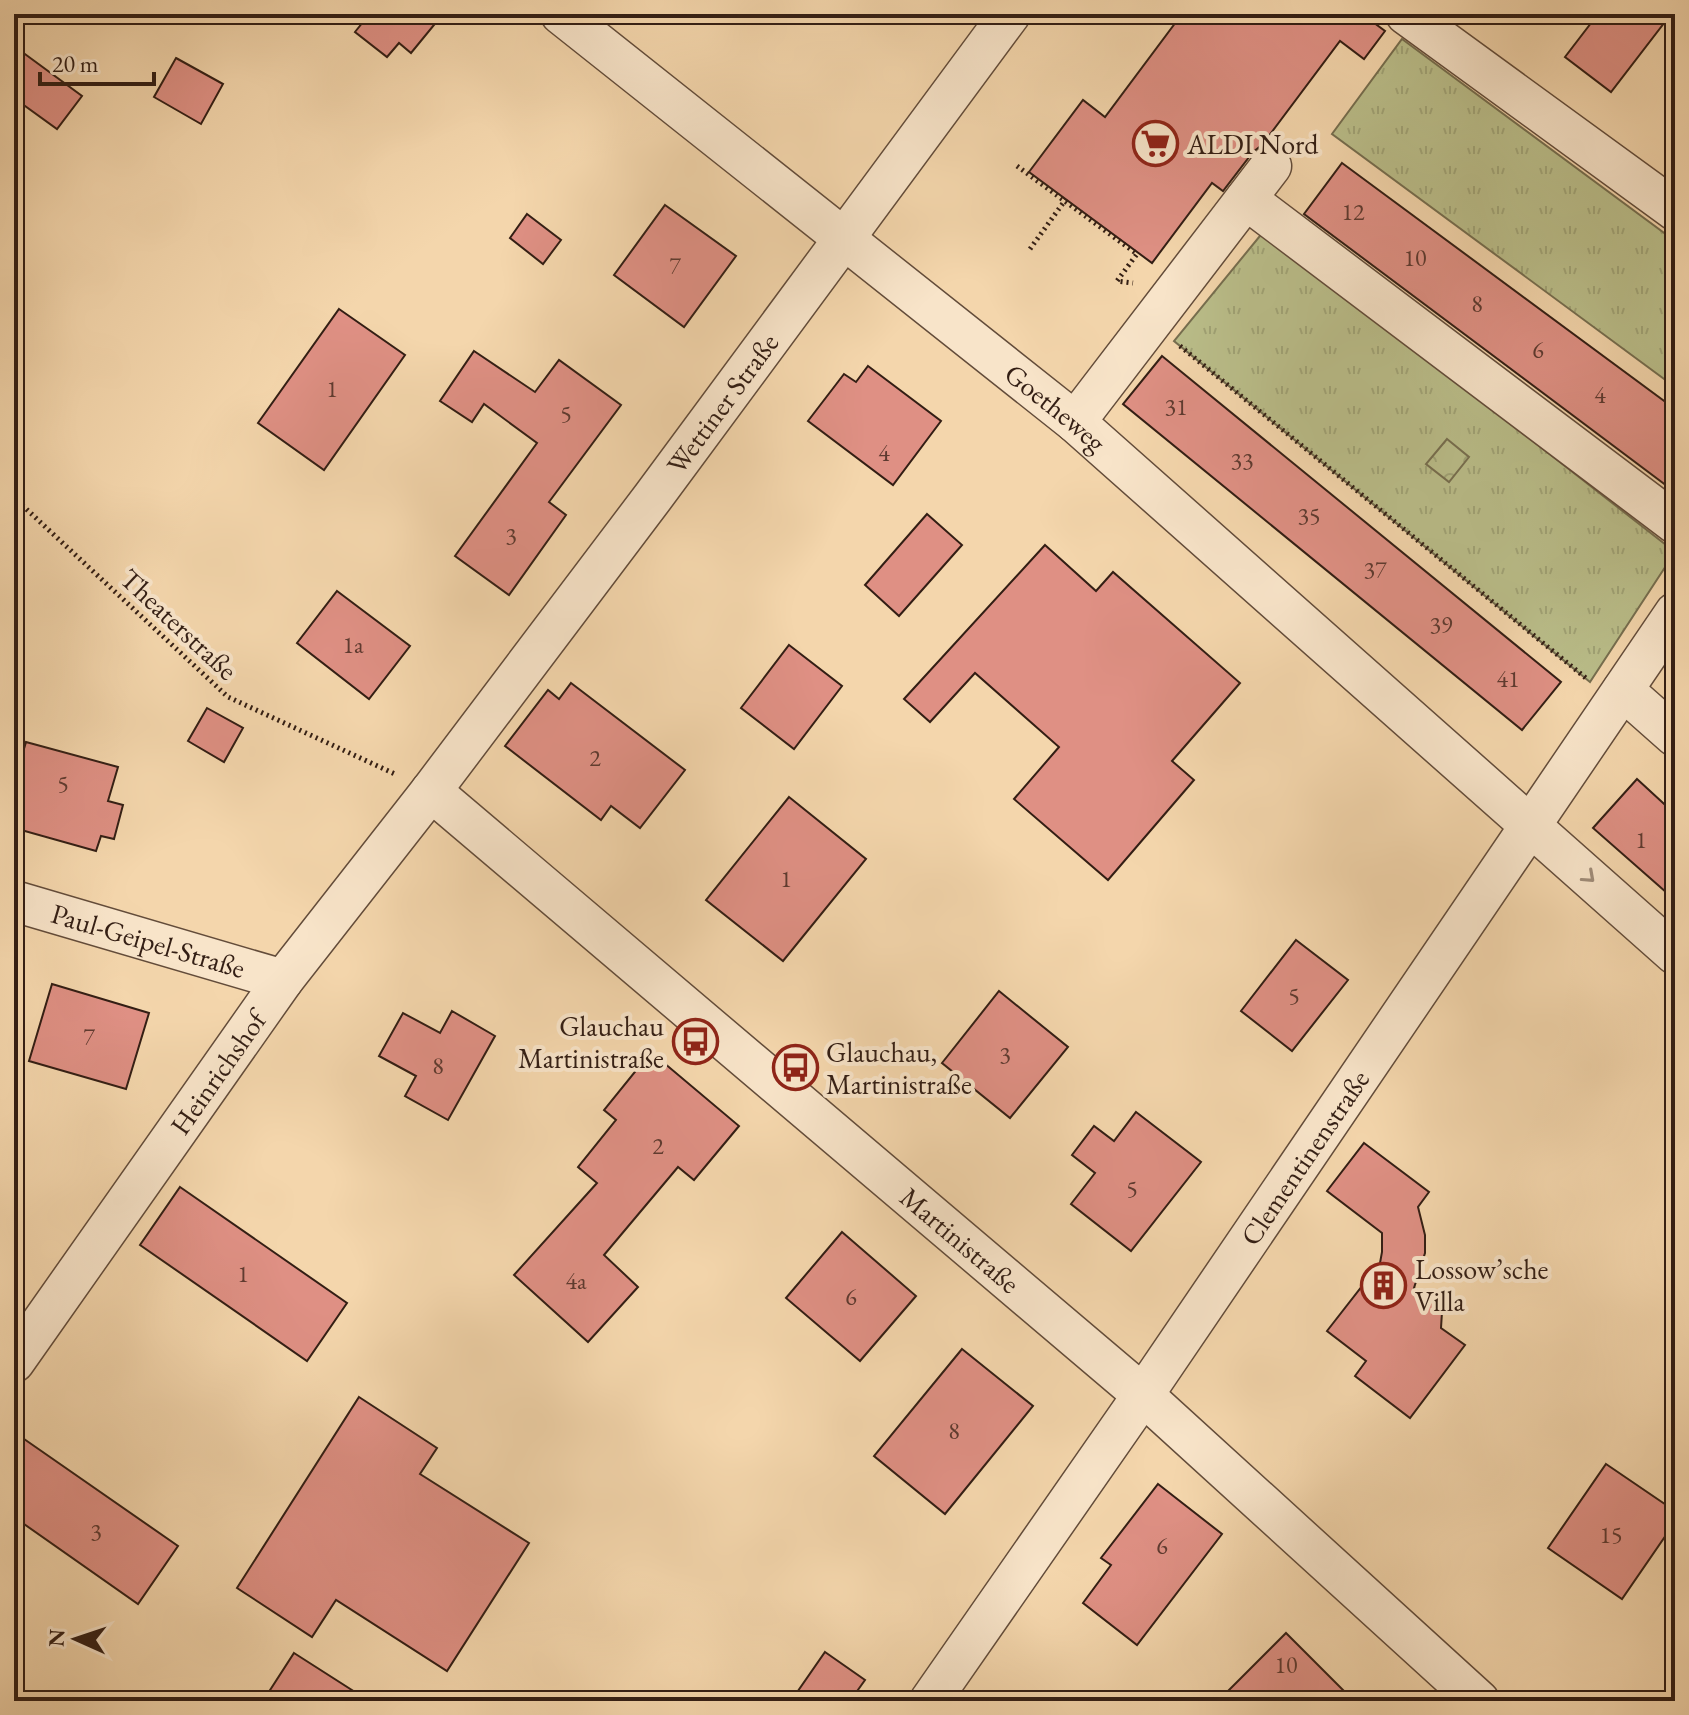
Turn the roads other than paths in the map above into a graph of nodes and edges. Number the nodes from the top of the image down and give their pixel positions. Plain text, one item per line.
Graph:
1 (561, 14) edge
2 (1010, 14) edge
3 (1406, 14) edge
4 (1271, 166) dead end
5 (1246, 199) junction
6 (1675, 210) edge
7 (845, 238) junction
8 (1075, 422) junction
9 (1675, 523) edge
10 (1673, 619) edge
11 (1618, 697) junction
12 (1675, 736) edge
13 (431, 791) junction
14 (1531, 825) junction
15 (14, 901) edge
16 (1675, 954) edge
17 (283, 980) junction
18 (14, 1362) edge
19 (1143, 1395) junction
20 (930, 1701) edge
21 (1479, 1701) edge

1 - 7 street, Goetheweg
2 - 7 street, Wettiner Straße
3 - 6 street
4 - 5 street
5 - 8 street
5 - 9 street
7 - 8 street, Goetheweg
7 - 13 street, Wettiner Straße
8 - 14 street, Goetheweg
10 - 11 street, Clementinenstraße
11 - 12 street
11 - 14 street, Clementinenstraße
13 - 17 street, Heinrichshof
13 - 19 street, Martinistraße
14 -> 16 street, Goetheweg
14 - 19 street, Clementinenstraße
15 - 17 street, Paul-Geipel-Straße
17 - 18 street, Heinrichshof
19 - 20 street, Clementinenstraße
19 - 21 street, Martinistraße

